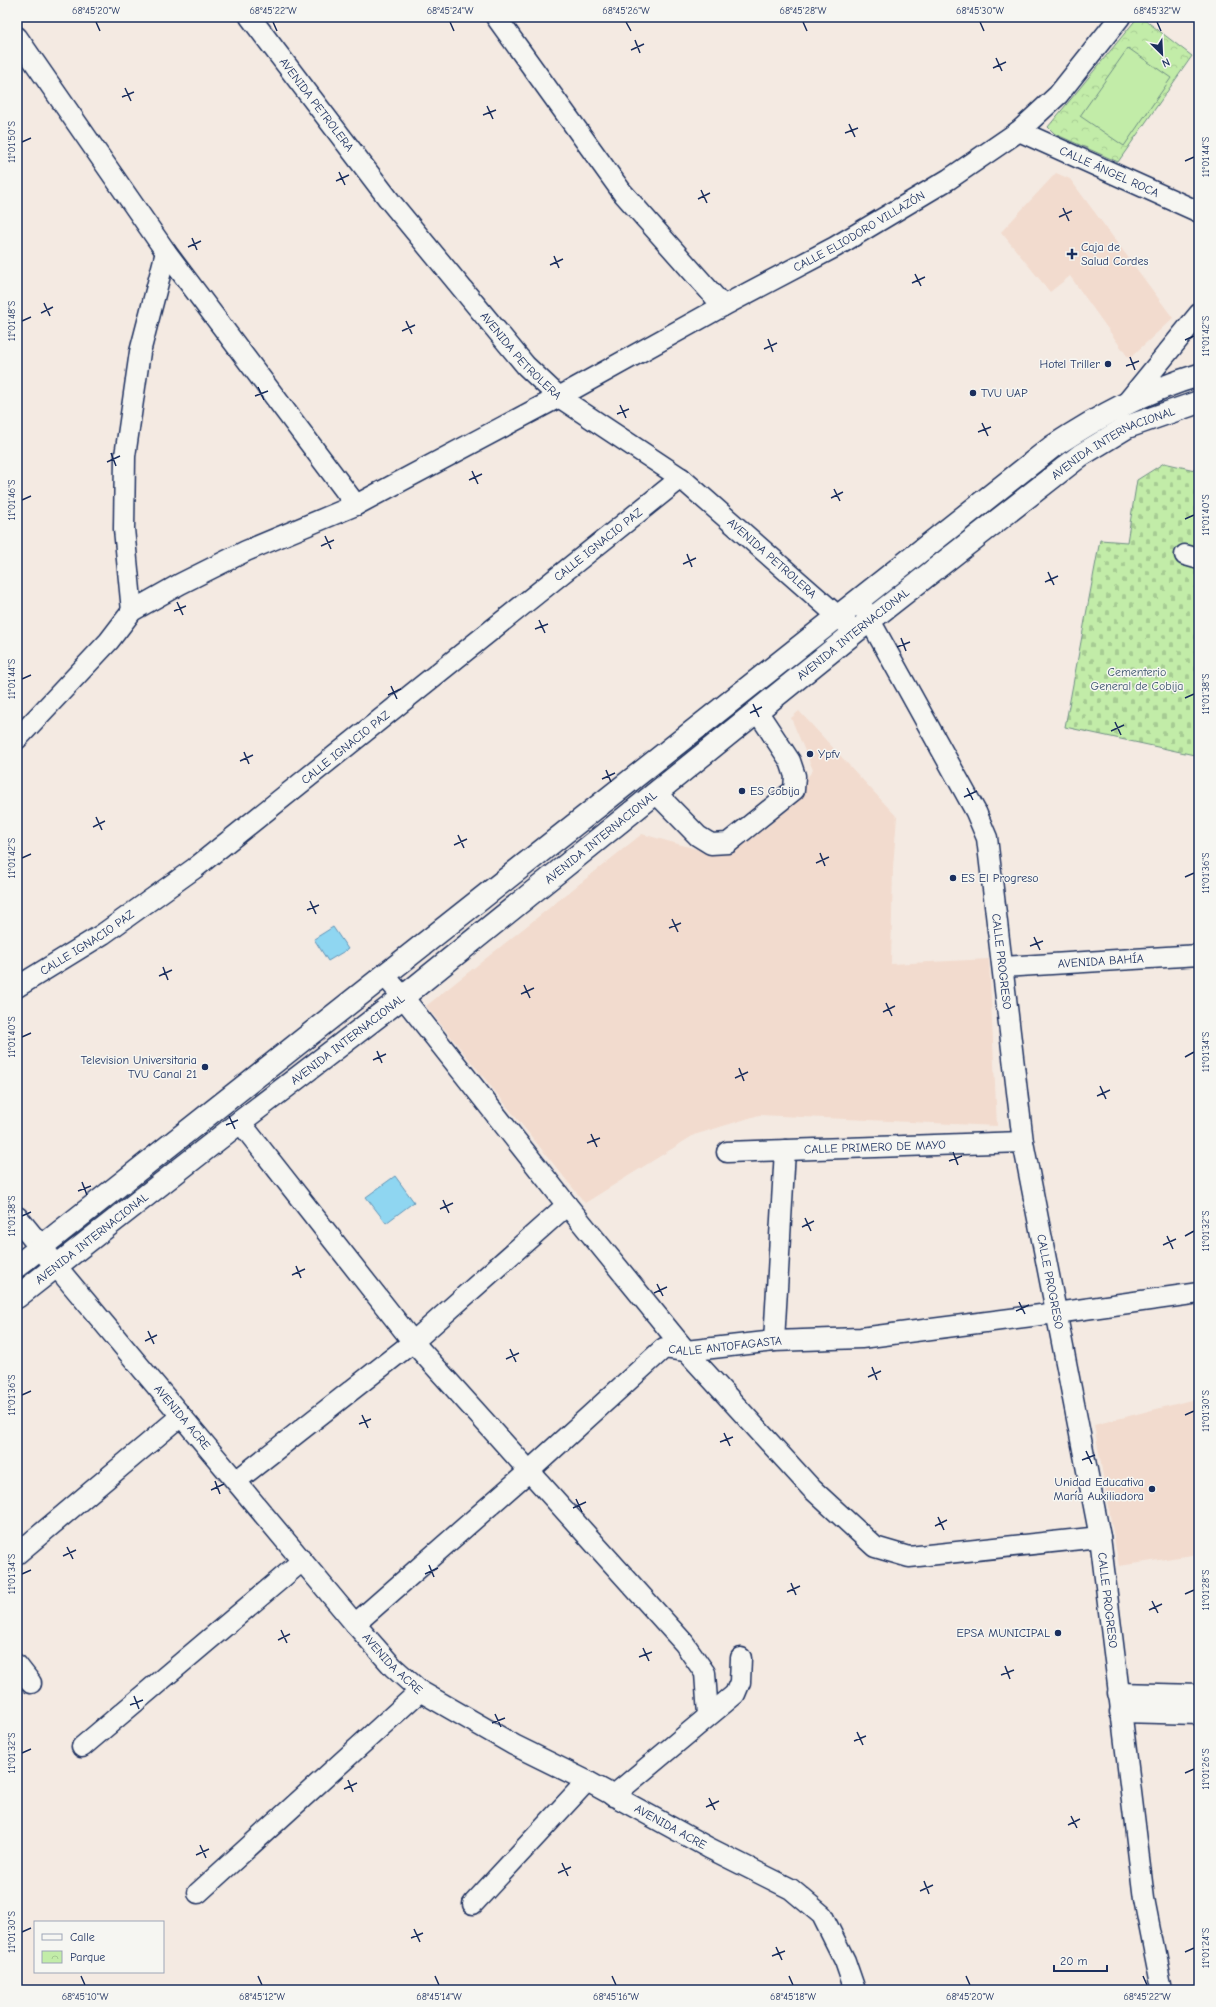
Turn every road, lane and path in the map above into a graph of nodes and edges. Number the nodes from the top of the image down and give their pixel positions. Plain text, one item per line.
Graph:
1 (250, 17) edge
2 (496, 17) edge
3 (1120, 17) edge
4 (17, 38) edge
5 (1020, 131) junction
6 (1199, 212) edge
7 (166, 252) junction
8 (723, 306) junction
9 (1197, 323) edge
10 (1199, 375) edge
11 (559, 398) junction
12 (1128, 401) junction
13 (1199, 402) edge
14 (681, 478) junction
15 (356, 505) junction
16 (859, 600) junction
17 (132, 611) junction
18 (839, 617) junction
19 (862, 626) junction
20 (757, 711) junction
21 (17, 739) edge
22 (656, 793) junction
23 (1199, 956) edge
24 (1003, 968) junction
25 (385, 976) junction
26 (17, 987) edge
27 (403, 997) junction
28 (240, 1122) junction
29 (1023, 1142) junction
30 (785, 1150) junction
31 (727, 1152) dead end
32 (567, 1205) junction
33 (17, 1218) edge
34 (41, 1247) junction
35 (17, 1266) edge
36 (56, 1266) junction
37 (1199, 1293) edge
38 (17, 1297) edge
39 (1056, 1313) junction
40 (774, 1341) junction
41 (413, 1342) junction
42 (686, 1351) junction
43 (181, 1416) junction
44 (528, 1472) junction
45 (236, 1481) junction
46 (1100, 1537) junction
47 (17, 1554) edge
48 (302, 1561) junction
49 (355, 1624) junction
50 (741, 1658) dead end
51 (17, 1666) edge
52 (31, 1683) dead end
53 (420, 1691) junction
54 (1199, 1695) edge
55 (1119, 1703) junction
56 (1199, 1714) edge
57 (708, 1715) junction
58 (82, 1747) dead end
59 (587, 1781) junction
60 (613, 1796) junction
61 (198, 1893) dead end
62 (473, 1904) dead end
63 (855, 1990) edge
64 (1162, 1990) edge

1 - 11 street, AVENIDA PETROLERA
2 - 8 street
3 - 5 street, CALLE ELIODORO VILLAZÓN
4 - 7 street
5 - 6 street, CALLE ÁNGEL ROCA
5 - 8 street, CALLE ELIODORO VILLAZÓN
7 - 15 street
7 - 17 street
8 - 11 street, CALLE ELIODORO VILLAZÓN
9 - 12 street
10 - 12 main road, AVENIDA INTERNACIONAL
11 - 14 street, AVENIDA PETROLERA
11 - 15 street, CALLE ELIODORO VILLAZÓN
12 - 16 main road, AVENIDA INTERNACIONAL
13 - 19 main road, AVENIDA INTERNACIONAL
14 - 18 street, AVENIDA PETROLERA
14 - 26 street, CALLE IGNACIO PAZ
15 - 17 street, CALLE ELIODORO VILLAZÓN
16 - 18 main road, AVENIDA INTERNACIONAL
16 - 19 street, CALLE PROGRESO
17 - 21 street
18 - 19 street, AVENIDA PETROLERA
18 - 25 main road, AVENIDA INTERNACIONAL
19 - 20 main road, AVENIDA INTERNACIONAL
19 - 24 street, CALLE PROGRESO
20 - 22 main road, AVENIDA INTERNACIONAL
20 - 22 street
22 - 27 main road, AVENIDA INTERNACIONAL
23 - 24 street, AVENIDA BAHÍA
24 - 29 street, CALLE PROGRESO
25 - 27 street
25 - 34 main road, AVENIDA INTERNACIONAL
27 - 28 main road, AVENIDA INTERNACIONAL
27 - 32 street
28 - 36 main road, AVENIDA INTERNACIONAL
28 - 41 street
29 - 30 street, CALLE PRIMERO DE MAYO
29 - 39 street, CALLE PROGRESO
30 - 31 street, CALLE PRIMERO DE MAYO
30 - 40 street
32 - 41 street
32 - 42 street
33 - 34 main road, AVENIDA ACRE
34 - 35 main road, AVENIDA INTERNACIONAL
34 - 36 main road, AVENIDA ACRE
36 - 38 main road, AVENIDA INTERNACIONAL
36 - 43 street, AVENIDA ACRE
37 - 39 street, CALLE ANTOFAGASTA
39 - 40 street, CALLE ANTOFAGASTA
39 - 46 street, CALLE PROGRESO
40 - 42 street, CALLE ANTOFAGASTA
41 - 44 street
41 - 45 street
42 - 44 street, CALLE ANTOFAGASTA
42 - 46 street
43 - 45 street, AVENIDA ACRE
43 - 47 street
44 - 49 street, CALLE ANTOFAGASTA
44 - 57 street
45 - 48 street, AVENIDA ACRE
46 - 55 street, CALLE PROGRESO
48 - 49 street, AVENIDA ACRE
48 - 58 street
49 - 53 street, AVENIDA ACRE
50 - 57 street
51 - 52 street
53 - 59 street, AVENIDA ACRE
53 - 61 street
54 - 55 street
55 - 56 street
55 - 64 street, CALLE PROGRESO
57 - 60 street
59 - 60 street, AVENIDA ACRE
59 - 62 street
60 - 63 street, AVENIDA ACRE

